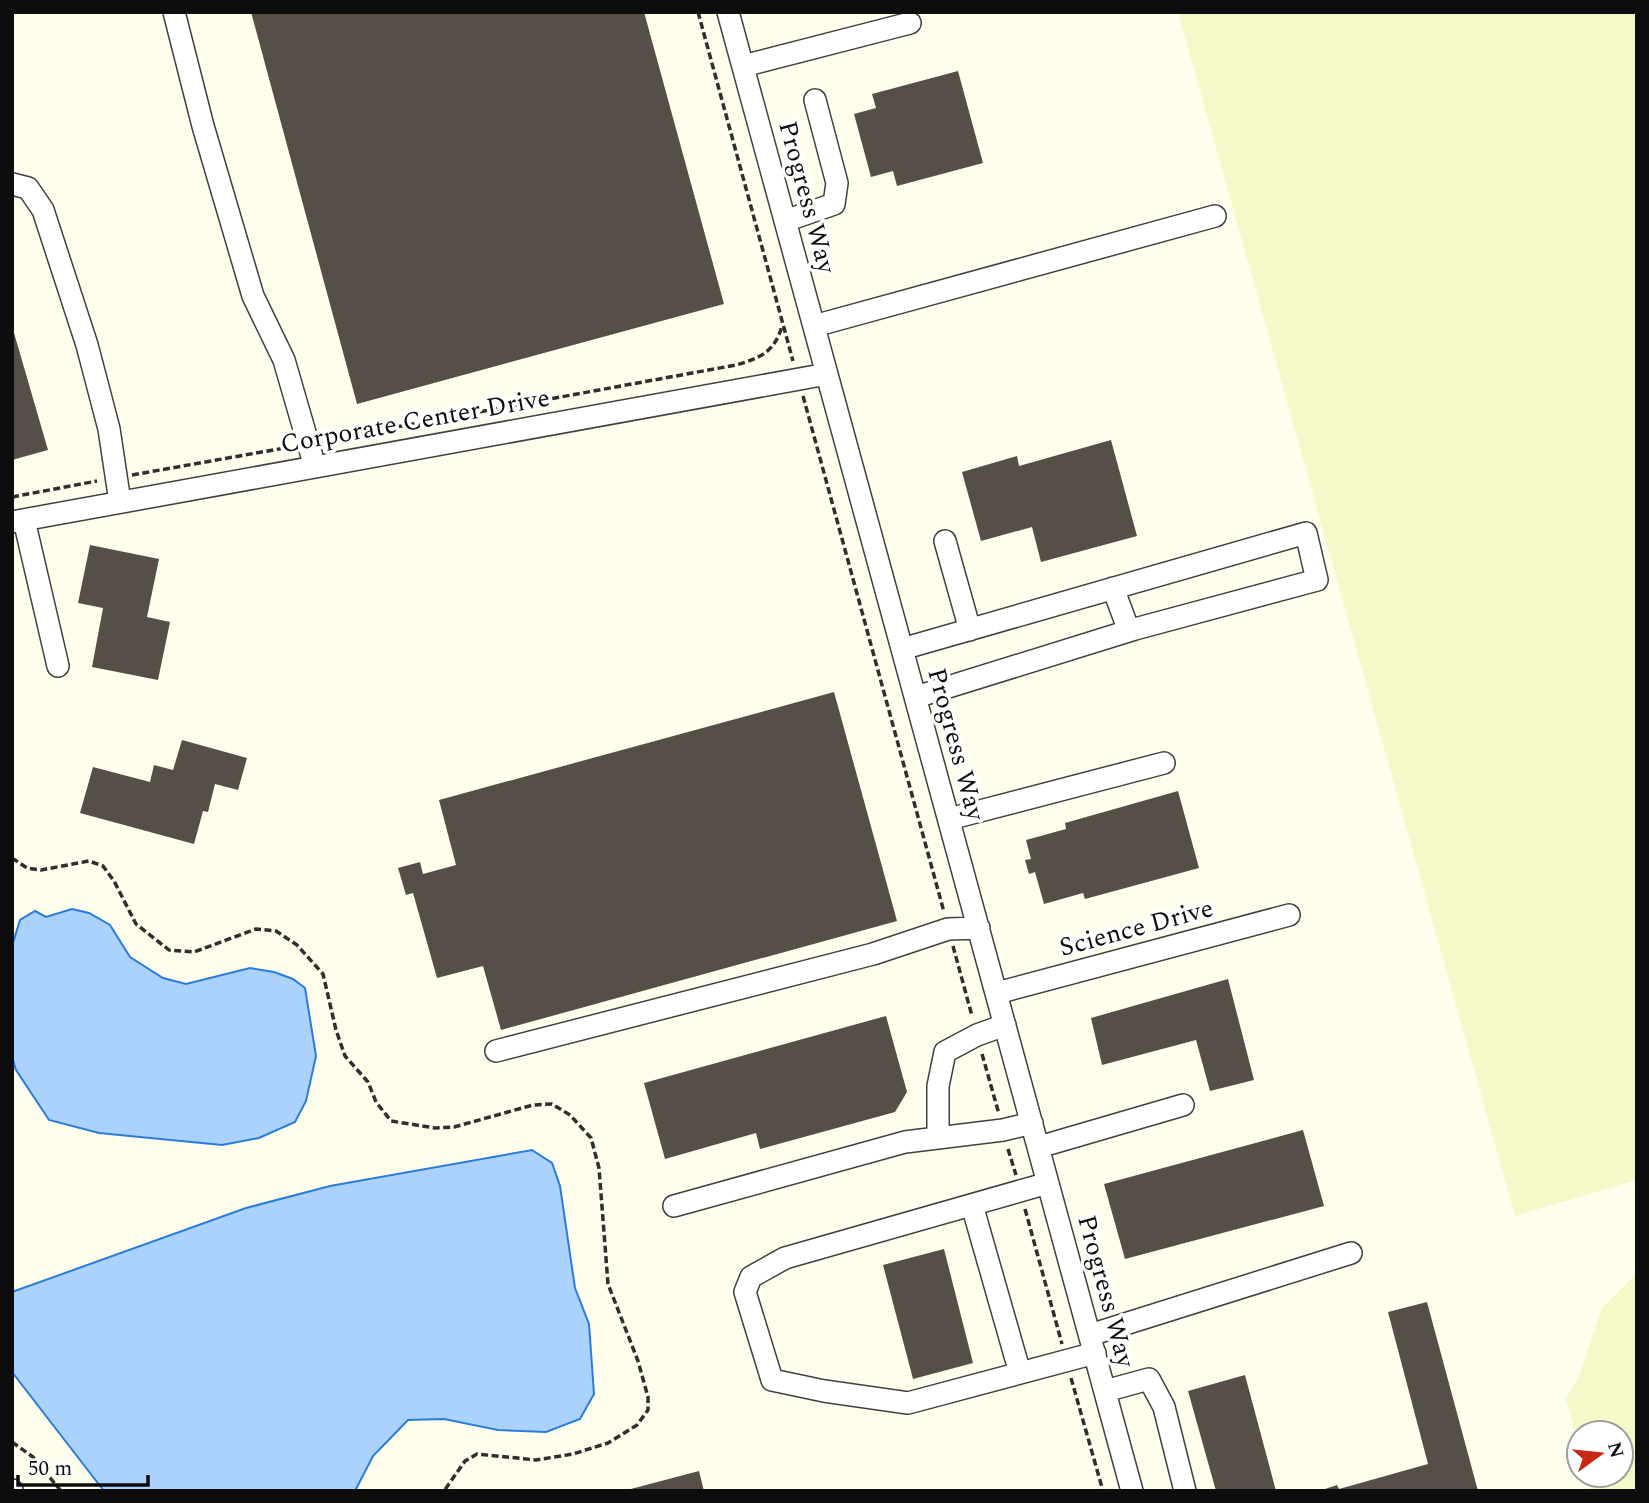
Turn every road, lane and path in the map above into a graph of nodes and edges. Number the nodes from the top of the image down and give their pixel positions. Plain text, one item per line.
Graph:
1 (174, 12) edge
2 (698, 12) edge
3 (727, 12) edge
4 (910, 23) dead end
5 (743, 66) junction
6 (815, 100) dead end
7 (12, 184) edge
8 (1214, 216) dead end
9 (785, 221) junction
10 (782, 324) junction
11 (814, 326) junction
12 (827, 374) junction
13 (799, 379) junction
14 (308, 443) junction
15 (315, 467) junction
16 (116, 478) junction
17 (12, 497) edge
18 (120, 502) junction
19 (18, 521) edge
20 (945, 541) dead end
21 (1114, 588) junction
22 (970, 630) junction
23 (1129, 631) junction
24 (902, 649) junction
25 (58, 666) dead end
26 (916, 697) junction
27 (1164, 763) dead end
28 (949, 819) junction
29 (12, 858) edge
30 (1289, 915) dead end
31 (979, 928) junction
32 (948, 929) junction
33 (997, 993) junction
34 (1005, 1025) junction
35 (977, 1035) junction
36 (496, 1051) dead end
37 (1182, 1105) dead end
38 (1032, 1123) junction
39 (1003, 1130) junction
40 (937, 1138) junction
41 (1039, 1147) junction
42 (1048, 1183) junction
43 (1020, 1191) junction
44 (972, 1205) junction
45 (674, 1206) dead end
46 (1351, 1253) dead end
47 (1092, 1344) junction
48 (1066, 1360) junction
49 (1020, 1373) junction
50 (1105, 1391) junction
51 (12, 1442) edge
52 (61, 1491) edge
53 (444, 1491) edge
54 (1103, 1491) edge
55 (1132, 1491) edge
56 (1185, 1491) edge

1 - 14 street
2 - 10 path
3 - 5 street, Progress Way
4 - 5 street
5 - 9 street, Progress Way
6 - 9 street
7 - 16 street
8 - 11 street
9 - 11 street, Progress Way
10 - 13 path
10 - 14 path
11 - 12 street, Progress Way
12 - 13 street, Corporate Center Drive
12 - 24 street, Progress Way
13 - 15 street, Corporate Center Drive
13 - 32 path
14 - 15 street
14 - 16 path
15 - 18 street, Corporate Center Drive
16 - 17 path
16 - 18 street
18 - 19 street, Corporate Center Drive
19 - 25 street
20 - 22 street
21 - 22 street
21 - 23 street
21 - 23 street
22 - 24 street
23 - 26 street
24 - 26 street, Progress Way
26 - 28 street, Progress Way
27 - 28 street
28 - 31 street, Progress Way
29 - 53 path
30 - 33 street, Science Drive
31 - 32 street
31 - 33 street, Progress Way
32 - 35 path
32 - 36 street
33 - 34 street, Progress Way
34 - 35 street
34 - 38 street, Progress Way
35 - 39 path
35 - 40 street
37 - 41 street
38 - 39 street
38 - 41 street, Progress Way
39 - 40 street
39 - 43 path
40 - 45 street
41 - 42 street, Progress Way
42 - 43 street
42 - 47 street, Progress Way
43 - 44 street
43 - 48 path
44 - 49 street
44 - 49 street
46 - 47 street
47 - 48 street
47 - 50 street, Progress Way
48 - 49 street
48 - 54 path
50 - 55 street, Progress Way
50 - 56 street
51 - 52 path

